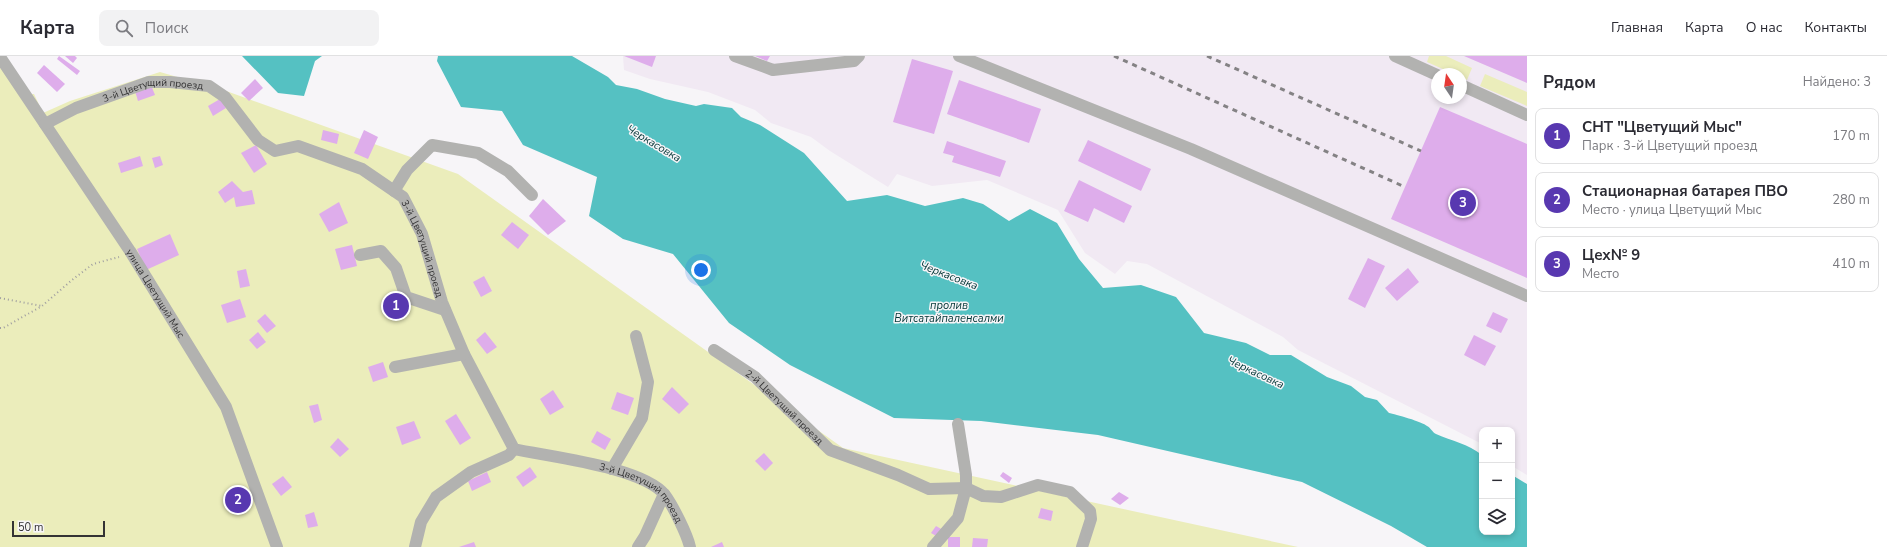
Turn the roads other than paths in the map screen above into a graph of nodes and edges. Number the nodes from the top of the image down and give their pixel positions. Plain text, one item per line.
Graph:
1 (735, 56) edge
2 (859, 56) edge
3 (1395, 56) edge
4 (0, 57) edge
5 (963, 57) edge
6 (1431, 72) edge
7 (1467, 89) edge
8 (1527, 115) edge
9 (45, 124) junction
10 (394, 191) junction
11 (532, 195) dead end
12 (360, 255) dead end
13 (1527, 296) edge
14 (445, 310) junction
15 (636, 336) dead end
16 (714, 350) dead end
17 (464, 354) junction
18 (396, 367) dead end
19 (958, 424) dead end
20 (514, 449) junction
21 (612, 468) junction
22 (966, 488) junction
23 (664, 494) junction
24 (277, 547) edge
25 (415, 547) edge
26 (638, 547) edge
27 (690, 547) edge
28 (933, 547) edge
29 (1082, 547) edge

1 - 2 street
3 - 6 street
4 - 9 street, улица Цветущий Мыс
5 - 13 street
7 - 8 street
9 - 10 street, 3-й Цветущий проезд
9 - 24 street, улица Цветущий Мыс
10 - 11 street
10 - 14 street, 3-й Цветущий проезд
12 - 14 street
14 - 17 street, 3-й Цветущий проезд
15 - 21 street
16 - 22 street, 2-й Цветущий проезд
17 - 18 street
17 - 20 street, 3-й Цветущий проезд
19 - 22 street
20 - 21 street, 3-й Цветущий проезд
20 - 25 street
21 - 23 street, 3-й Цветущий проезд
22 - 28 street
22 - 29 street, 2-й Цветущий проезд
23 - 26 street
23 - 27 street, 3-й Цветущий проезд

